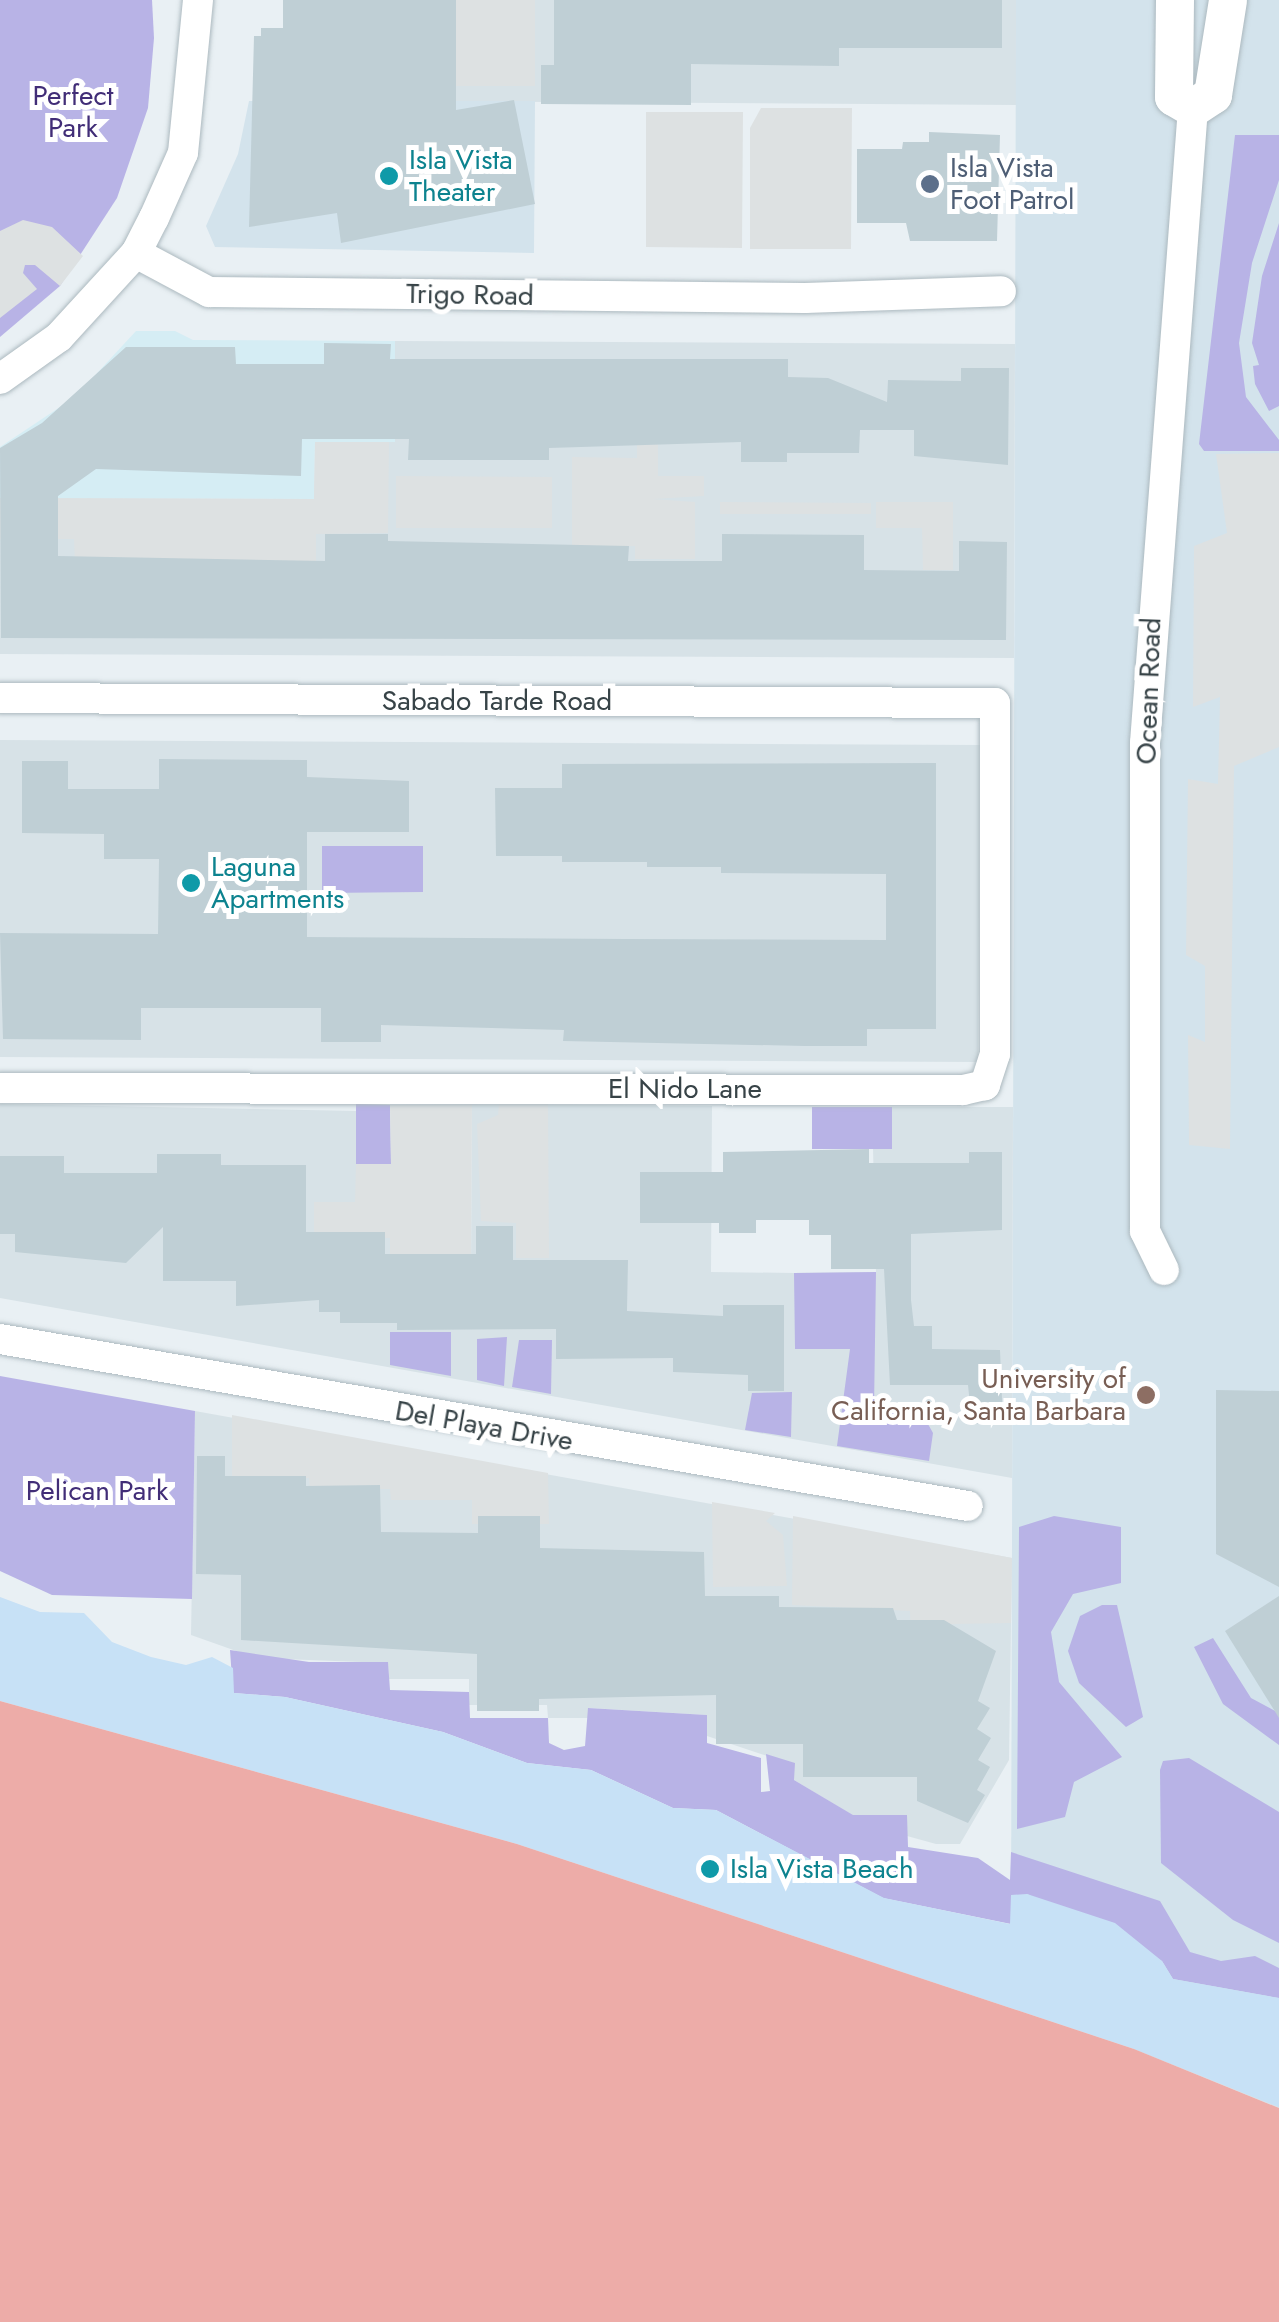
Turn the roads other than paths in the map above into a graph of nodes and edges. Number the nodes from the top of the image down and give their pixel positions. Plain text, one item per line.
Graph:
1 (198, 0) edge
2 (1175, 0) edge
3 (1228, 0) edge
4 (1193, 108) junction
5 (136, 253) junction
6 (1001, 291) dead end
7 (0, 379) edge
8 (0, 698) edge
9 (994, 702) joint
10 (0, 1088) edge
11 (1164, 1270) dead end
12 (0, 1338) edge
13 (968, 1506) dead end

1 - 5 street
2 - 4 street, Ocean Road
3 - 4 street, Ocean Road
4 - 11 street, Ocean Road
5 - 6 street, Trigo Road
5 - 7 street
8 - 9 street, Sabado Tarde Road
9 - 10 street, El Nido Lane
12 - 13 street, Del Playa Drive

